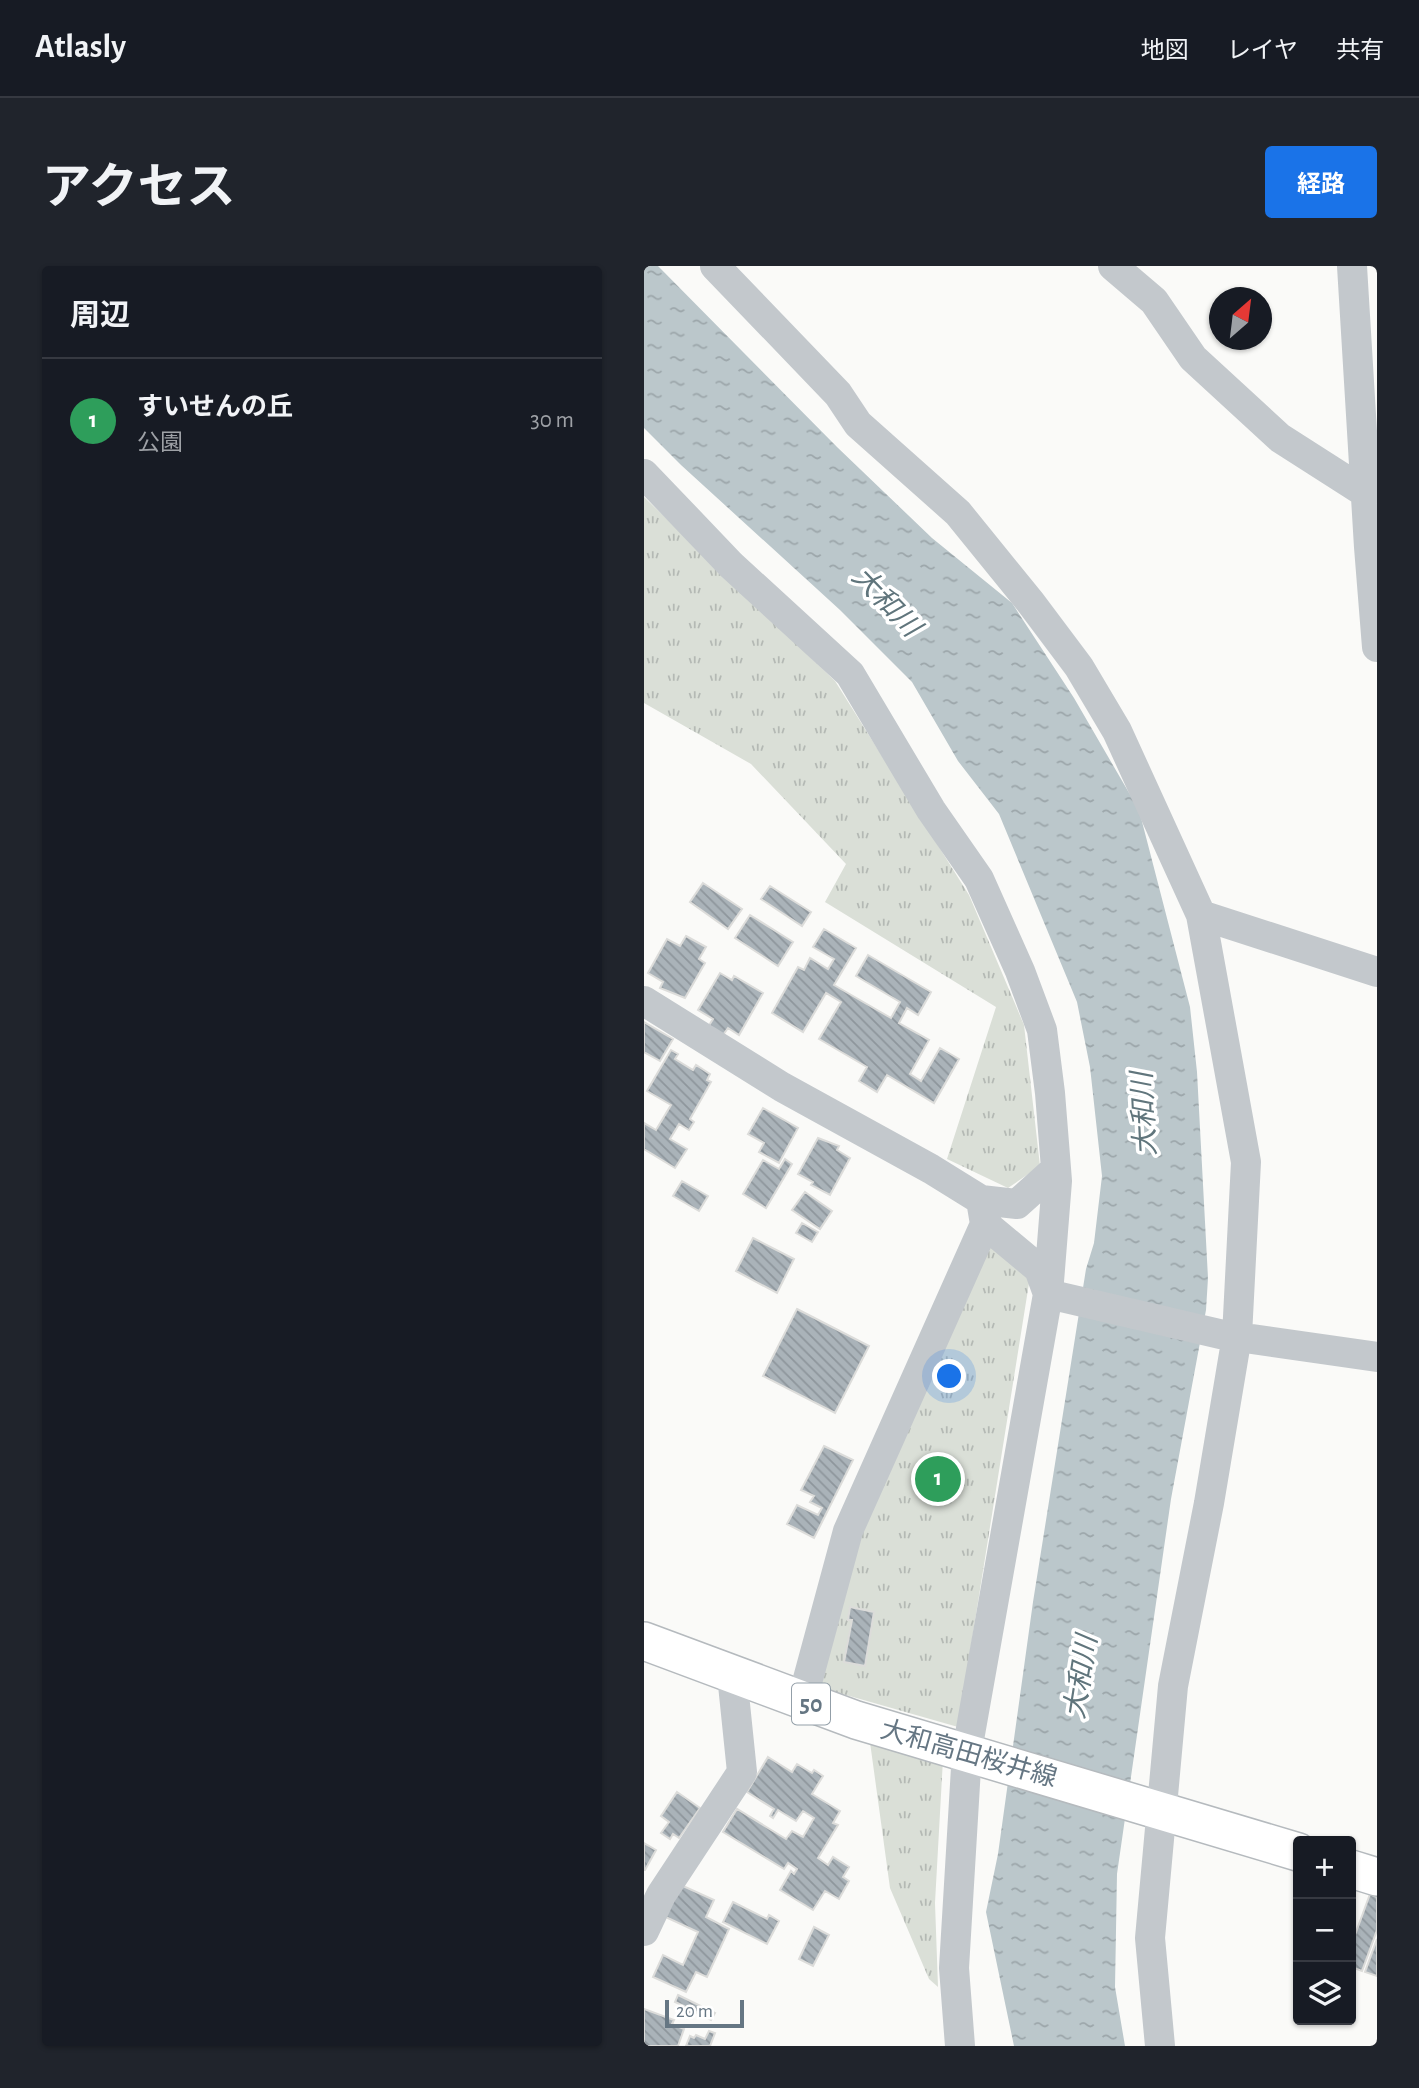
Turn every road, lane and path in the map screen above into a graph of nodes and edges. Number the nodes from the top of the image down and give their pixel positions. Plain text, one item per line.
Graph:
1 (715, 266) edge
2 (1113, 266) edge
3 (1352, 266) edge
4 (644, 474) edge
5 (1366, 493) junction
6 (1373, 549) edge
7 (1377, 647) edge
8 (1201, 915) junction
9 (1377, 972) edge
10 (644, 1001) edge
11 (1056, 1169) junction
12 (983, 1212) junction
13 (1054, 1296) junction
14 (1231, 1336) junction
15 (1377, 1357) edge
16 (644, 1641) edge
17 (732, 1675) junction
18 (802, 1701) junction
19 (974, 1754) junction
20 (1155, 1808) junction
21 (1293, 1850) edge
22 (1356, 1871) edge
23 (1377, 1877) edge
24 (644, 1931) edge
25 (960, 2046) edge
26 (1160, 2046) edge

1 - 8 street
2 - 5 street
3 - 5 street
4 - 11 street
5 - 6 street
6 - 7 street
8 - 9 street
8 - 14 street
10 - 12 street
11 - 12 street
11 - 13 street
12 - 13 street
12 - 18 street
13 - 14 street
13 - 19 street
14 - 15 street
14 - 20 street
16 - 17 main road, 大和高田桜井線 / 50
17 - 18 main road, 大和高田桜井線 / 50
17 - 24 street
18 - 19 main road, 大和高田桜井線 / 50
19 - 20 main road, 大和高田桜井線 / 50
19 - 25 street
20 - 21 main road, 大和高田桜井線 / 50
20 - 26 street
22 - 23 main road

